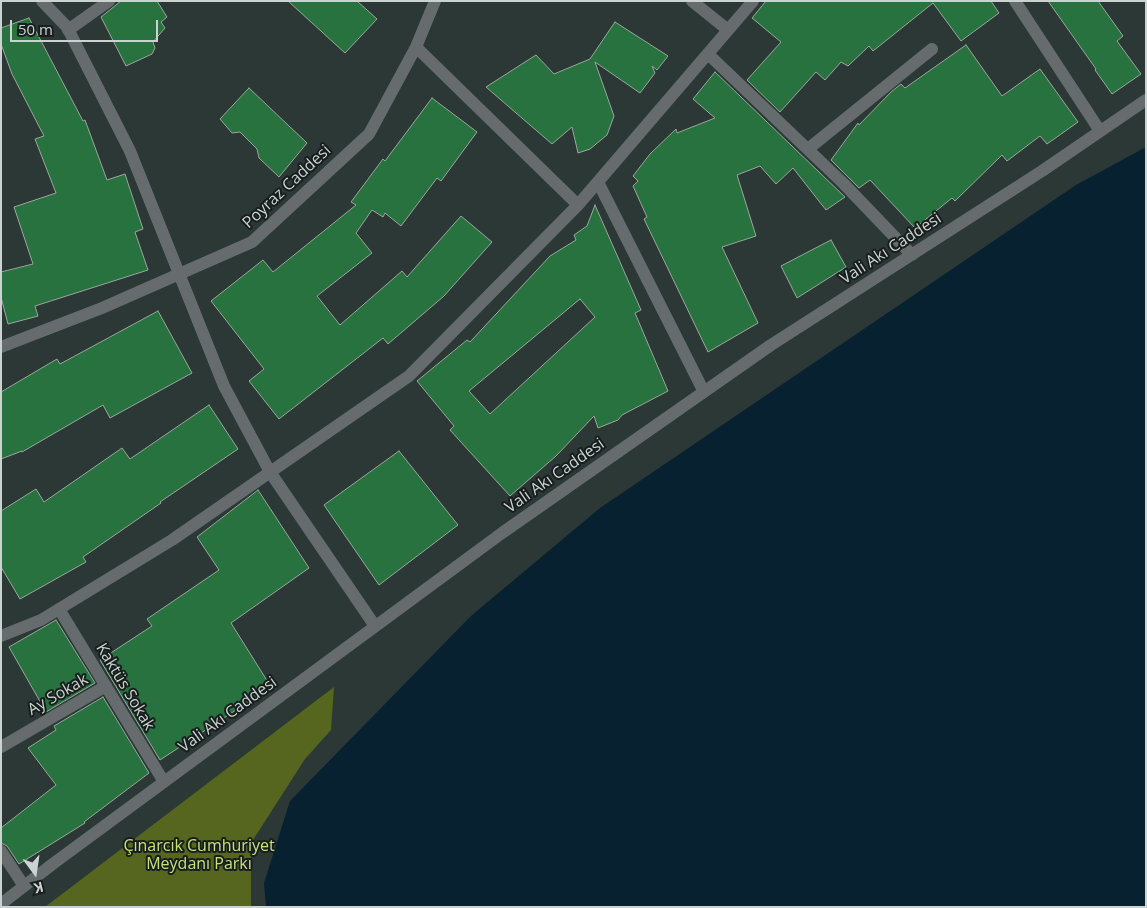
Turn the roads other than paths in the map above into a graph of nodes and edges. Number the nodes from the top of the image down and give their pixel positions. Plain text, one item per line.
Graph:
1 (42, 1) edge
2 (109, 1) edge
3 (692, 1) edge
4 (754, 1) edge
5 (1015, 1) edge
6 (434, 2) edge
7 (68, 30) junction
8 (728, 30) junction
9 (416, 47) junction
10 (932, 49) dead end
11 (708, 54) junction
12 (1146, 100) edge
13 (1100, 131) junction
14 (808, 149) junction
15 (598, 182) junction
16 (578, 205) junction
17 (912, 255) junction
18 (178, 274) junction
19 (1, 348) edge
20 (704, 392) junction
21 (270, 472) junction
22 (59, 609) junction
23 (375, 626) junction
24 (1, 636) edge
25 (106, 686) junction
26 (1, 747) edge
27 (164, 782) junction
28 (1, 852) edge
29 (24, 886) junction
30 (1, 904) edge

1 - 7 street
2 - 7 street
3 - 8 street
4 - 8 street
5 - 13 street
6 - 9 street, Poyraz Caddesi
7 - 18 street
8 - 11 street
9 - 16 street
9 - 18 street, Poyraz Caddesi
10 - 14 street
11 - 14 street
11 - 15 street
12 - 13 street, Vali Akı Caddesi
13 - 17 street, Vali Akı Caddesi
14 - 17 street
15 - 16 street
15 - 20 street
16 - 21 street
17 - 20 street, Vali Akı Caddesi
18 - 19 street, Poyraz Caddesi
18 - 21 street
20 - 23 street, Vali Akı Caddesi
21 - 22 street
21 - 23 street
22 - 24 street
22 - 25 street, Kaktüs Sokak
23 - 27 street, Vali Akı Caddesi
25 - 26 street, Ay Sokak
25 - 27 street, Kaktüs Sokak
27 - 29 street, Vali Akı Caddesi
28 - 29 street
29 - 30 street, Vali Akı Caddesi

